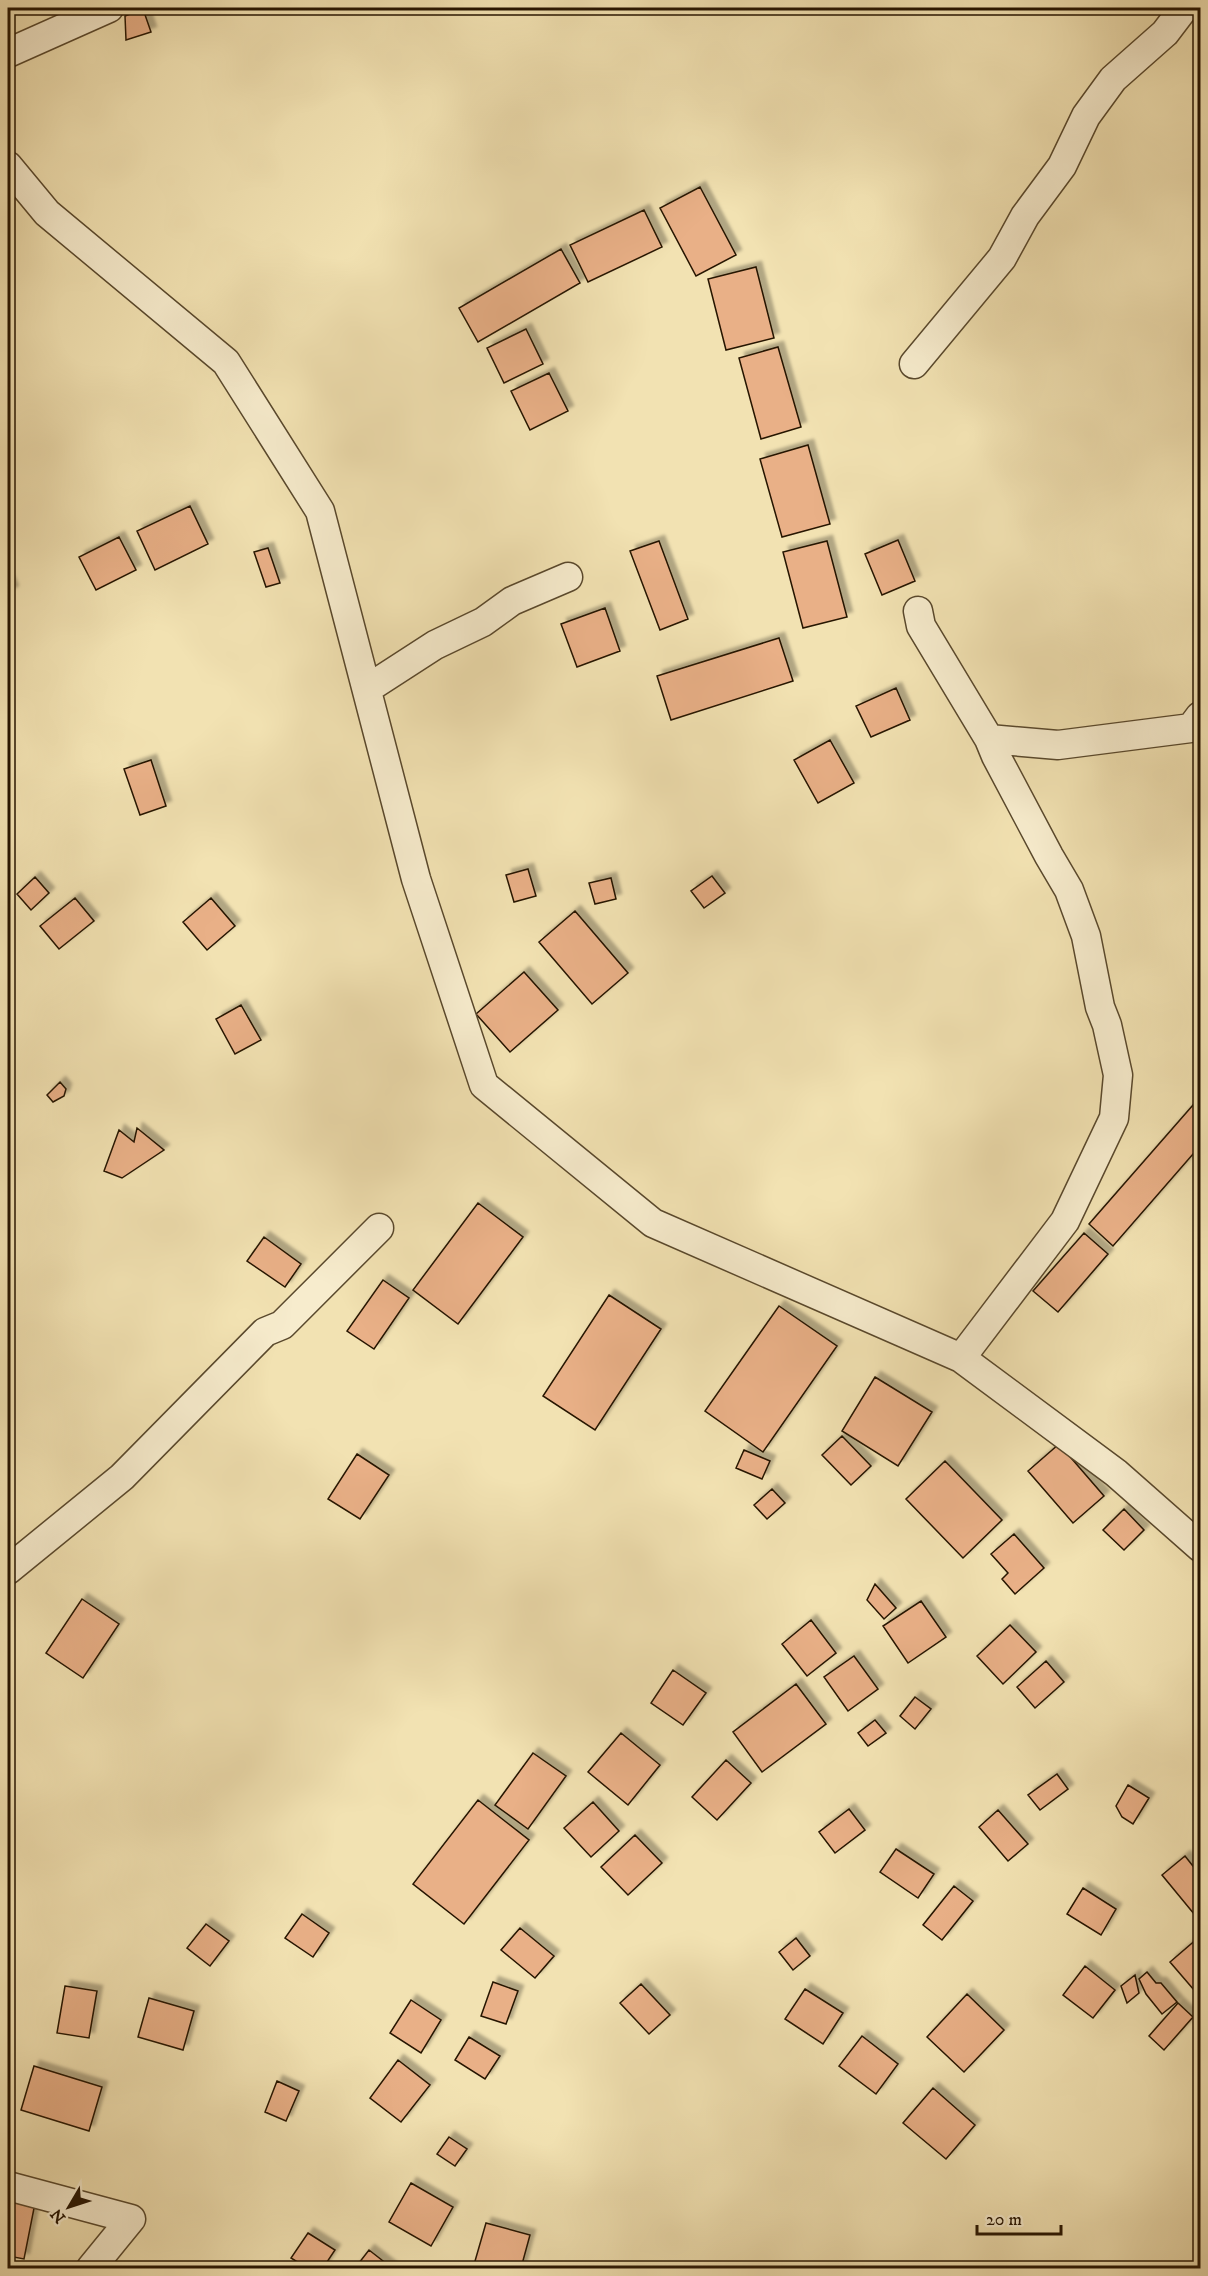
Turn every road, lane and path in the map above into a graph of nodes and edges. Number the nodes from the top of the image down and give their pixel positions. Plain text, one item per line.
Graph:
1 (109, 8) edge
2 (1184, 8) edge
3 (8, 53) edge
4 (8, 166) edge
5 (914, 364) dead end
6 (568, 577) dead end
7 (918, 611) dead end
8 (367, 689) junction
9 (1200, 716) edge
10 (989, 739) junction
11 (379, 1228) dead end
12 (962, 1358) junction
13 (1200, 1547) edge
14 (8, 1570) edge
15 (8, 2186) edge
16 (90, 2268) edge

1 - 3 street
2 - 5 street
4 - 8 street
6 - 8 street
7 - 10 street
8 - 12 street
9 - 10 street
10 - 12 street
11 - 14 street
12 - 13 street
15 - 16 street

